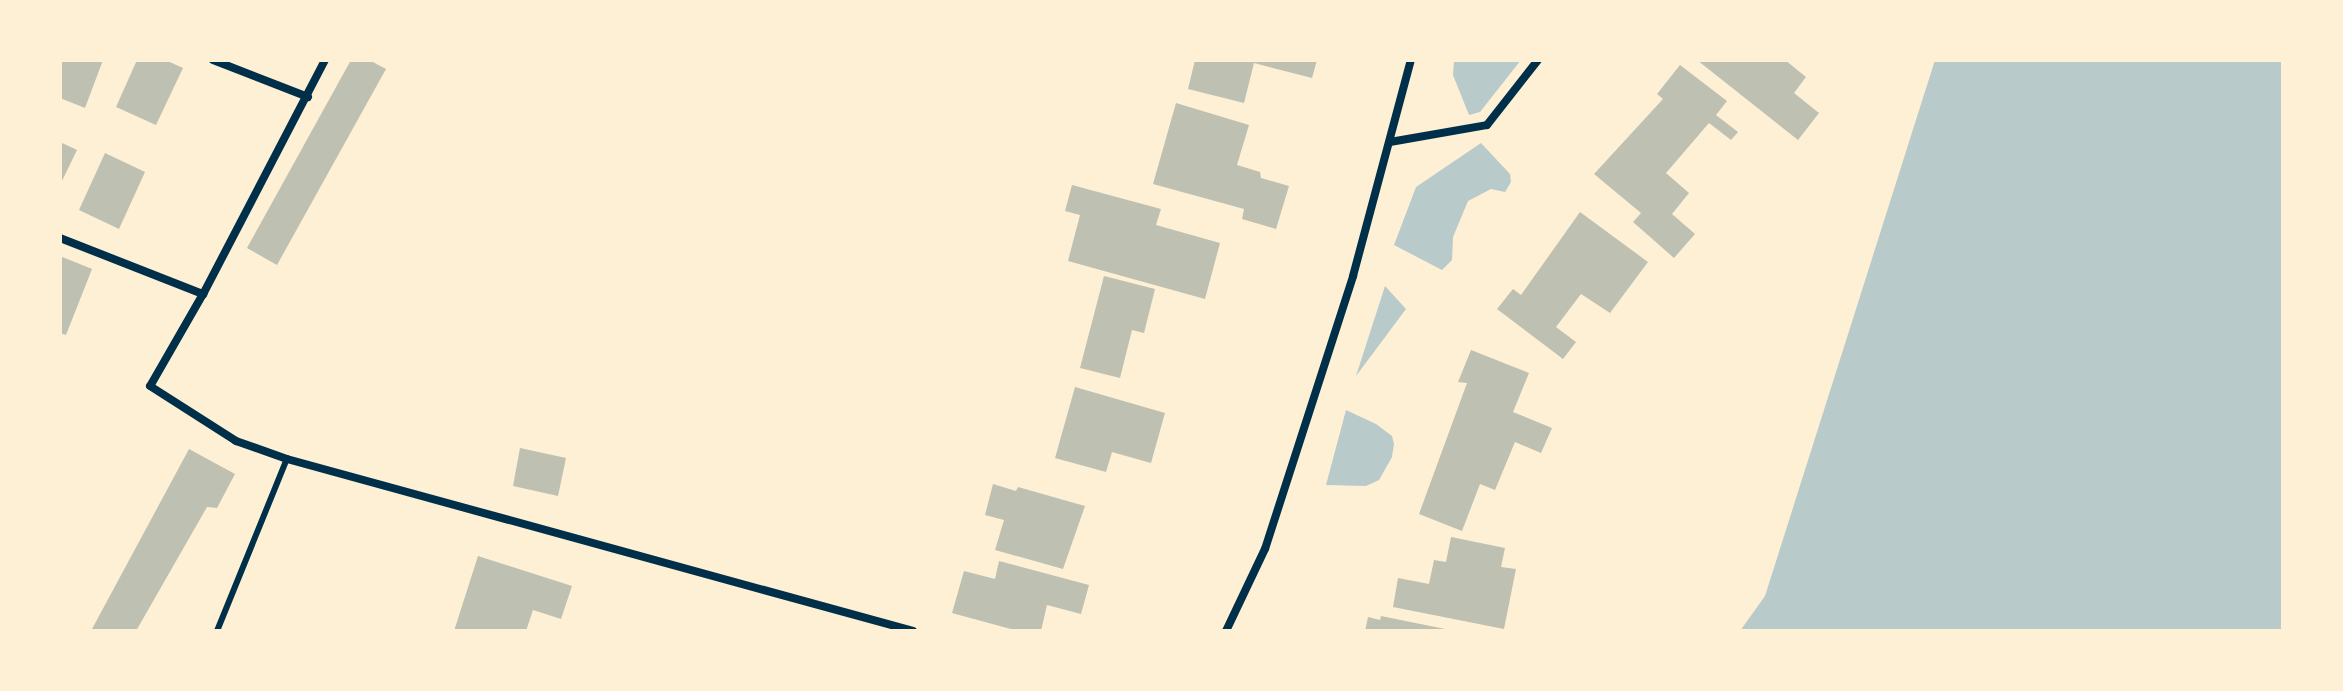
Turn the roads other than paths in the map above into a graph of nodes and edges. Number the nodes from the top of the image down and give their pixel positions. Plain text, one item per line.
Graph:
1 (213, 60) edge
2 (325, 60) edge
3 (1411, 60) edge
4 (1538, 60) edge
5 (308, 97) junction
6 (1390, 142) junction
7 (60, 238) edge
8 (203, 294) junction
9 (287, 459) junction
10 (217, 631) edge
11 (913, 631) edge
12 (1226, 631) edge

1 - 5 street
2 - 5 street
3 - 6 street
4 - 6 street
5 - 8 street
6 - 12 street
7 - 8 street
8 - 9 street
9 - 10 lane
9 - 11 street

